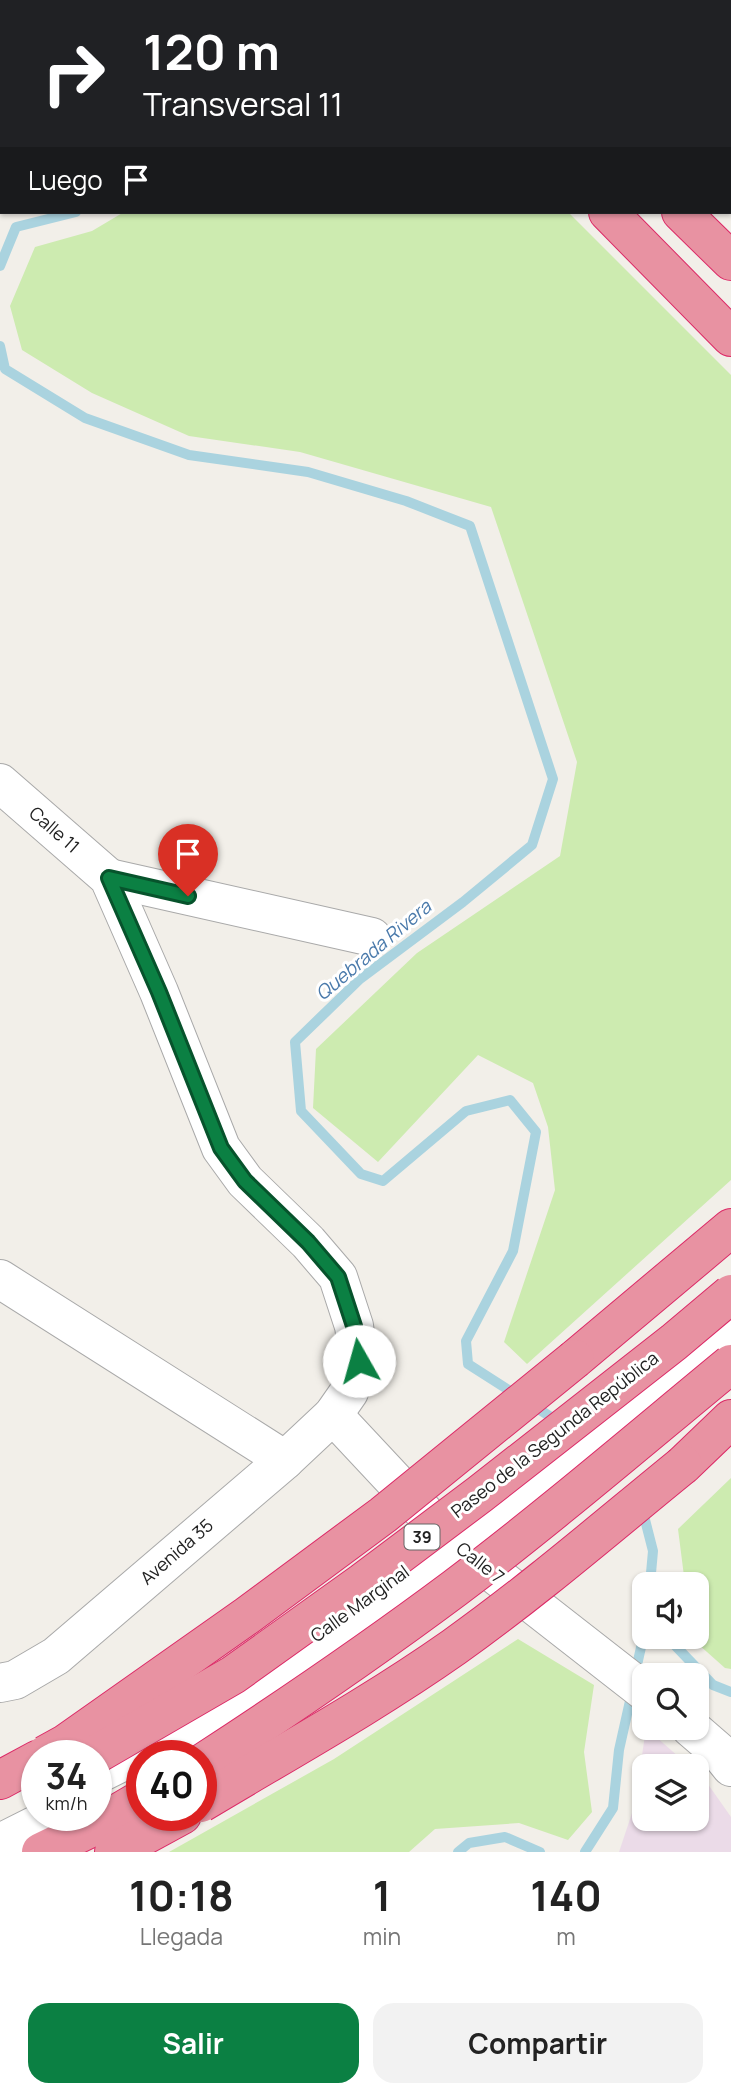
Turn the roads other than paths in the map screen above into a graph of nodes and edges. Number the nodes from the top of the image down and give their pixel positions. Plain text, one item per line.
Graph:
1 (610, 214) edge
2 (683, 214) edge
3 (731, 261) edge
4 (731, 337) edge
5 (0, 783) edge
6 (109, 878) junction
7 (372, 937) dead end
8 (731, 1228) edge
9 (0, 1279) edge
10 (731, 1294) edge
11 (731, 1320) edge
12 (731, 1364) edge
13 (333, 1415) junction
14 (731, 1419) edge
15 (285, 1460) junction
16 (455, 1544) junction
17 (7, 1681) edge
18 (632, 1682) edge
19 (71, 1740) edge
20 (191, 1740) edge
21 (705, 1740) edge
22 (112, 1745) edge
23 (217, 1754) edge
24 (112, 1767) edge
25 (731, 1767) edge
26 (21, 1769) edge
27 (0, 1780) edge
28 (21, 1790) edge
29 (217, 1793) edge
30 (0, 1800) edge
31 (126, 1808) edge
32 (21, 1812) edge
33 (0, 1822) edge
34 (24, 1831) edge
35 (153, 1831) edge
36 (0, 1843) edge
37 (41, 1852) edge
38 (114, 1852) edge

1 - 4 highway
2 - 3 highway
5 - 6 street, Calle 11
6 - 7 street
6 - 13 street, Avenida 35
8 - 19 highway, bridge
9 - 15 street
10 - 22 highway, Paseo de la Segunda República / 39, bridge
11 - 16 street, Calle Marginal
12 - 23 highway, bridge
13 - 15 street, Avenida 35
13 - 16 street, Calle 7
14 - 29 highway, bridge
15 - 17 street, Avenida 35
16 - 18 street, Calle 7
16 - 20 street, Calle Marginal
16 - 24 street, Calle Marginal
21 - 25 street
26 - 27 highway
28 - 30 highway
31 - 37 highway
32 - 33 street
34 - 36 street
35 - 38 highway

